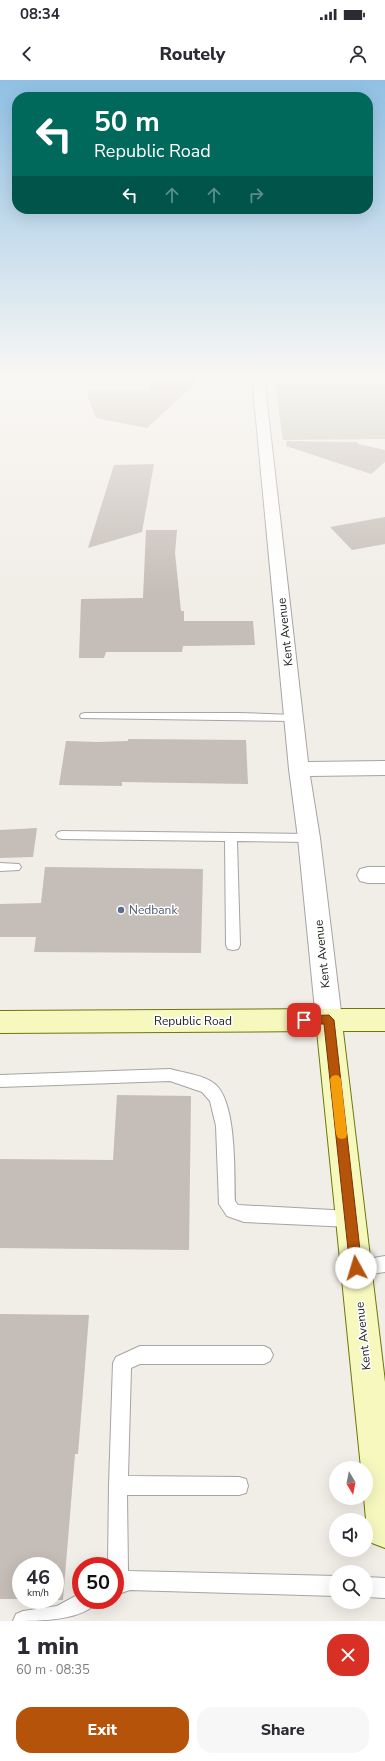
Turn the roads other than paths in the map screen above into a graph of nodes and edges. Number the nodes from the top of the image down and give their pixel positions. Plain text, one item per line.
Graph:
1 (266, 449) edge
2 (85, 716) dead end
3 (294, 718) junction
4 (385, 768) edge
5 (299, 769) junction
6 (62, 835) dead end
7 (231, 838) junction
8 (309, 838) junction
9 (0, 867) edge
10 (15, 867) dead end
11 (233, 946) dead end
12 (329, 1020) junction
13 (385, 1020) edge
14 (0, 1022) edge
15 (0, 1081) edge
16 (351, 1219) junction
17 (385, 1264) edge
18 (356, 1268) junction
19 (264, 1355) dead end
20 (118, 1485) junction
21 (239, 1486) dead end
22 (385, 1530) edge
23 (117, 1557) edge
24 (124, 1582) edge
25 (329, 1586) edge
26 (373, 1587) edge
27 (385, 1588) edge
28 (73, 1609) edge
29 (22, 1621) edge

1 - 3 street, Kent Avenue
2 - 3 lane
3 - 5 street, Kent Avenue
4 - 5 street
5 - 8 street, Kent Avenue
6 - 7 lane
7 - 8 lane
7 - 11 lane
8 - 12 street, Kent Avenue
9 - 10 lane
12 - 13 main road, Republic Road
12 - 14 main road, Republic Road
12 - 16 main road, Kent Avenue
15 - 16 lane
16 - 18 main road, Kent Avenue
17 - 18 lane
18 - 22 main road, Kent Avenue
19 - 20 lane
20 - 21 lane
20 - 23 lane
24 - 25 lane
26 - 27 lane
28 - 29 lane

